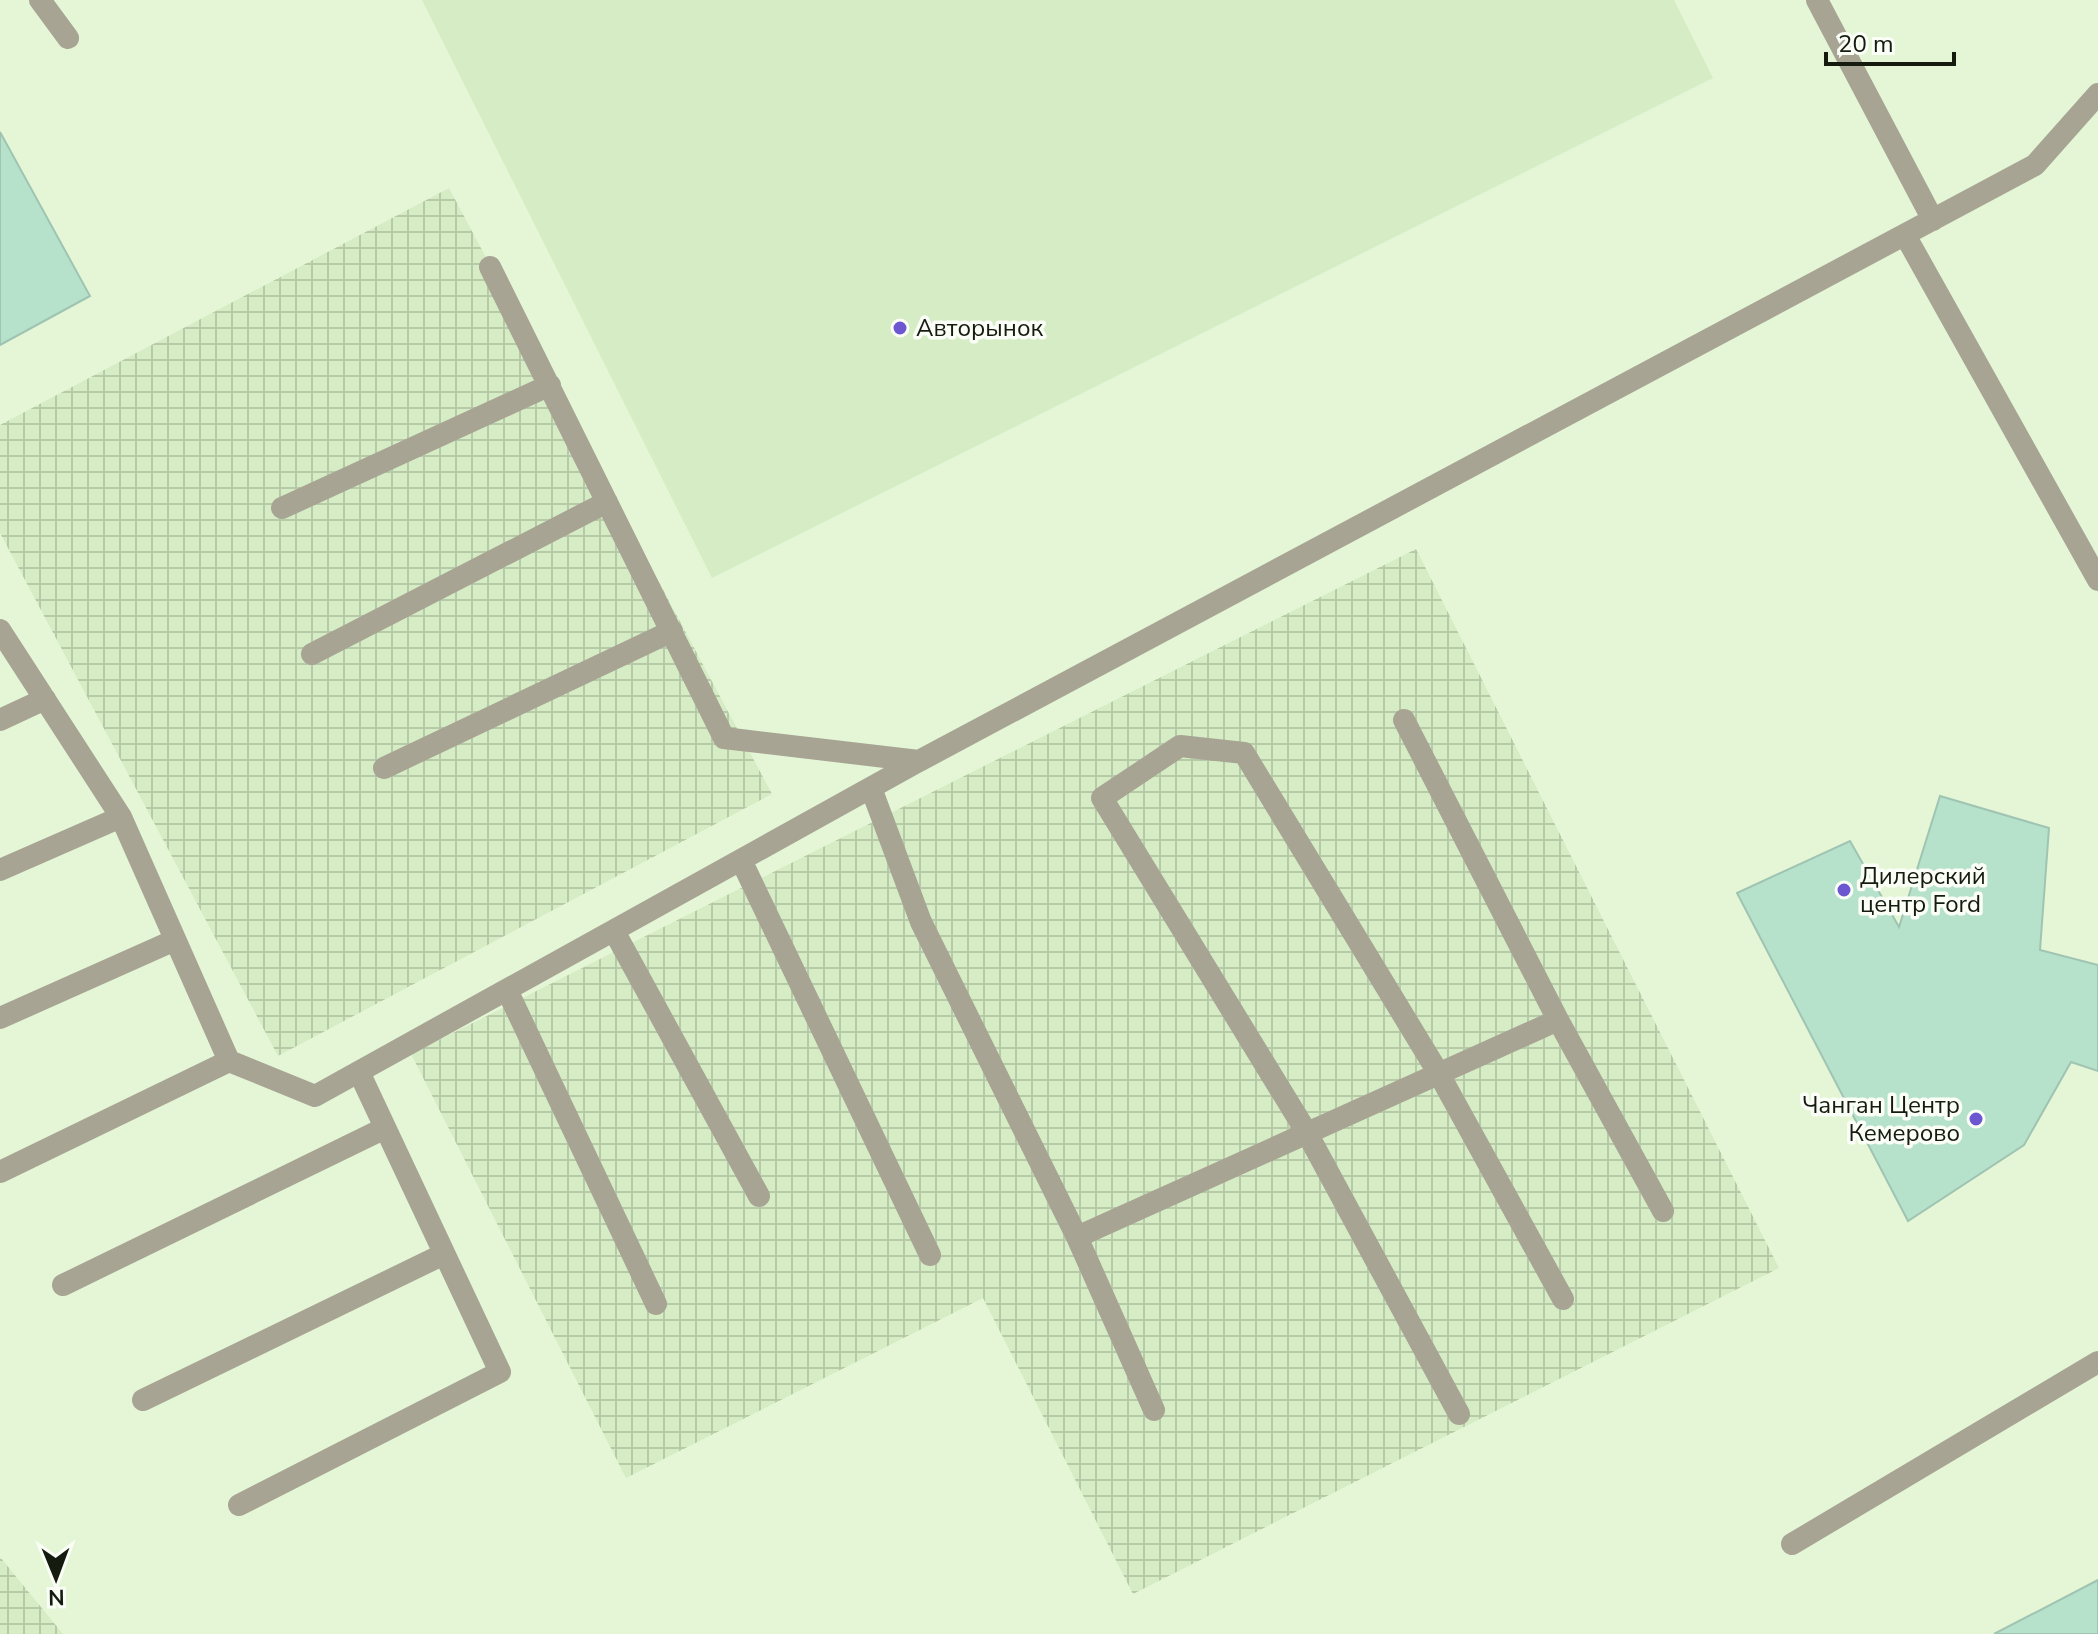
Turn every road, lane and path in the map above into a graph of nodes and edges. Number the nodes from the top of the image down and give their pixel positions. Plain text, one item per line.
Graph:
1 (40, 0) edge
2 (1817, 0) edge
3 (68, 38) dead end
4 (2098, 94) edge
5 (1933, 220) junction
6 (1905, 235) junction
7 (490, 267) dead end
8 (550, 385) junction
9 (607, 502) junction
10 (282, 508) dead end
11 (2098, 580) edge
12 (0, 630) edge
13 (672, 631) junction
14 (312, 654) dead end
15 (45, 699) junction
16 (0, 720) edge
17 (1404, 720) dead end
18 (919, 761) junction
19 (384, 768) dead end
20 (871, 788) junction
21 (121, 817) junction
22 (741, 860) junction
23 (0, 870) edge
24 (614, 931) junction
25 (175, 940) junction
26 (507, 990) junction
27 (0, 1018) edge
28 (1558, 1020) junction
29 (229, 1061) junction
30 (359, 1072) junction
31 (1439, 1074) junction
32 (385, 1128) junction
33 (1307, 1133) junction
34 (0, 1172) edge
35 (759, 1196) dead end
36 (1663, 1211) dead end
37 (1077, 1237) junction
38 (444, 1254) junction
39 (930, 1255) dead end
40 (63, 1285) dead end
41 (1563, 1299) dead end
42 (656, 1304) dead end
43 (2098, 1362) edge
44 (143, 1400) dead end
45 (1154, 1410) dead end
46 (1459, 1414) dead end
47 (239, 1505) dead end
48 (1792, 1544) dead end

1 - 3 lane
2 - 5 lane
4 - 5 lane
5 - 6 lane
6 - 11 lane
6 - 18 lane
7 - 8 lane
8 - 9 lane
8 - 10 lane
9 - 13 lane
9 - 14 lane
12 - 15 lane
13 - 18 lane
13 - 19 lane
15 - 16 lane
15 - 21 lane
17 - 28 lane
18 - 20 lane
20 - 22 lane
20 - 37 lane
21 - 23 lane
21 - 25 lane
22 - 24 lane
22 - 39 lane
24 - 26 lane
24 - 35 lane
25 - 27 lane
25 - 29 lane
26 - 30 lane
26 - 42 lane
28 - 31 lane
28 - 36 lane
29 - 30 lane
29 - 34 lane
30 - 32 lane
31 - 33 lane
31 - 33 lane
31 - 41 lane
32 - 38 lane
32 - 40 lane
33 - 37 lane
33 - 46 lane
37 - 45 lane
38 - 44 lane
38 - 47 lane
43 - 48 lane

